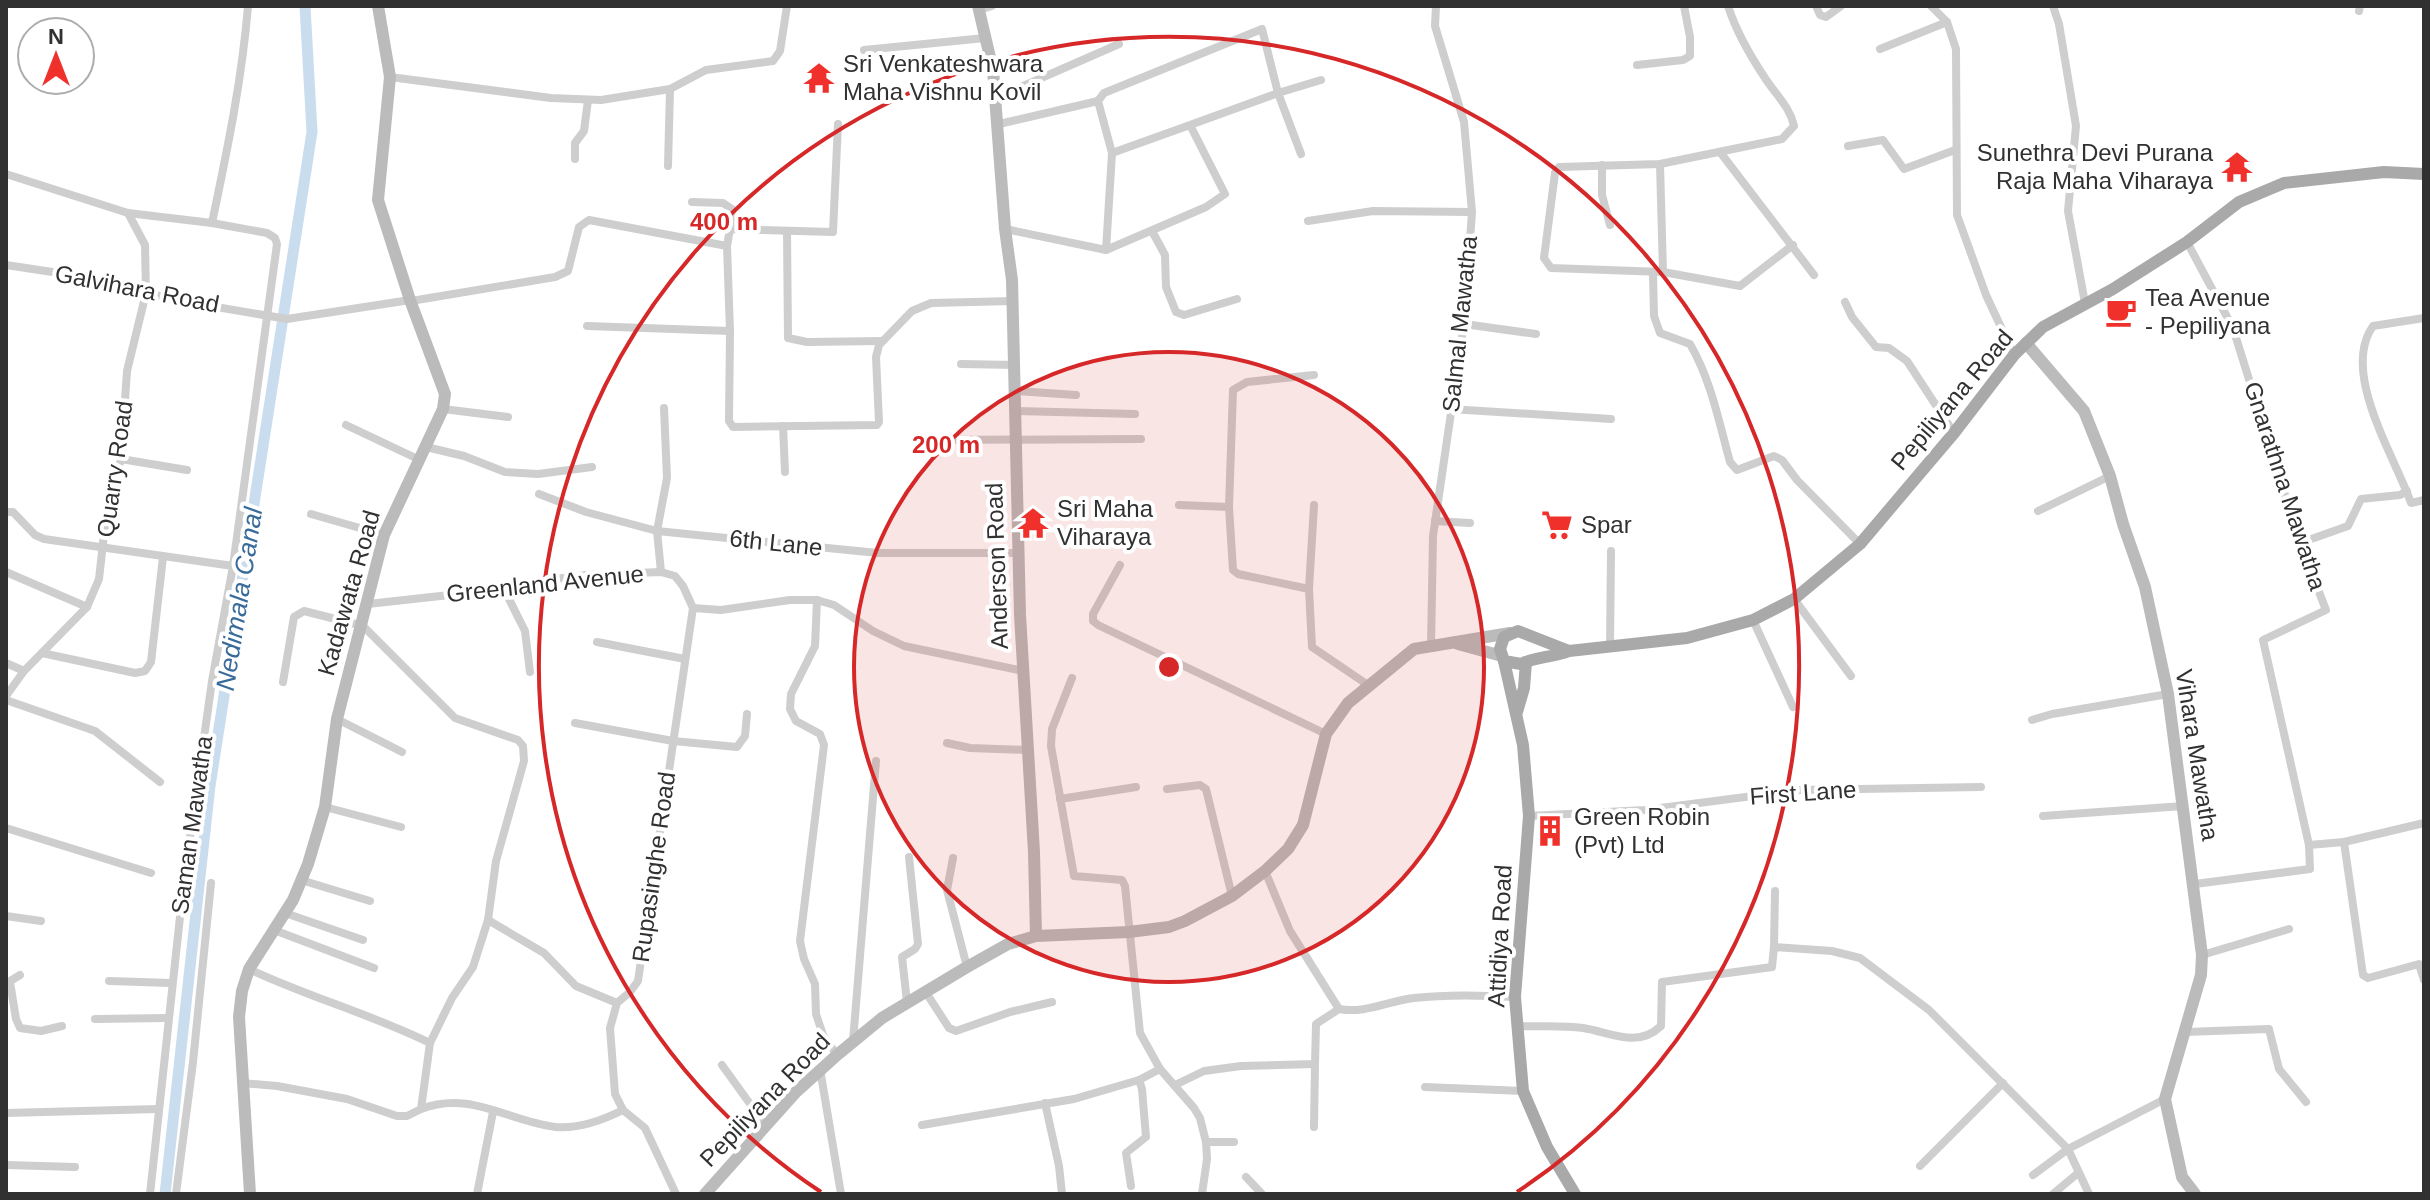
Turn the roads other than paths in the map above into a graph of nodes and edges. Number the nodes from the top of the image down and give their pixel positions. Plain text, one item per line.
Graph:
1 (248, 6) edge
2 (378, 6) edge
3 (787, 6) edge
4 (992, 6) edge
5 (1436, 6) edge
6 (1684, 6) edge
7 (1728, 6) edge
8 (1816, 6) edge
9 (1841, 6) edge
10 (1931, 6) edge
11 (2053, 6) edge
12 (978, 8) edge
13 (1947, 22) junction
14 (985, 38) junction
15 (1119, 44) dead end
16 (1880, 49) dead end
17 (864, 50) dead end
18 (1637, 65) dead end
19 (390, 77) junction
20 (1321, 80) dead end
21 (670, 89) junction
22 (1278, 93) junction
23 (996, 98) junction
24 (588, 100) junction
25 (1098, 101) junction
26 (838, 124) dead end
27 (999, 124) junction
28 (1190, 125) junction
29 (1848, 146) dead end
30 (1955, 150) junction
31 (1720, 152) junction
32 (1112, 153) junction
33 (1301, 154) dead end
34 (575, 159) dead end
35 (1660, 164) junction
36 (1602, 165) junction
37 (668, 166) dead end
38 (6, 174) edge
39 (2424, 174) edge
40 (692, 202) dead end
41 (1472, 212) junction
42 (128, 213) junction
43 (1308, 221) dead end
44 (212, 223) junction
45 (1610, 225) dead end
46 (730, 229) junction
47 (1005, 229) junction
48 (1152, 231) junction
49 (787, 232) junction
50 (2187, 242) junction
51 (1793, 245) junction
52 (727, 246) junction
53 (1106, 250) junction
54 (6, 265) edge
55 (1663, 272) junction
56 (1653, 273) junction
57 (1814, 275) dead end
58 (146, 293) junction
59 (1237, 299) dead end
60 (411, 300) junction
61 (1013, 301) junction
62 (1845, 302) dead end
63 (2085, 303) junction
64 (268, 315) junction
65 (2424, 318) edge
66 (1464, 324) junction
67 (587, 326) dead end
68 (730, 331) junction
69 (1536, 334) dead end
70 (882, 341) junction
71 (2026, 343) junction
72 (2014, 355) junction
73 (961, 364) dead end
74 (1016, 365) junction
75 (1314, 375) dead end
76 (1017, 391) junction
77 (1076, 395) dead end
78 (664, 408) dead end
79 (443, 409) junction
80 (1450, 409) junction
81 (1016, 411) junction
82 (1135, 414) dead end
83 (508, 417) dead end
84 (1611, 419) dead end
85 (346, 425) dead end
86 (783, 426) junction
87 (1954, 433) junction
88 (1141, 439) dead end
89 (942, 440) dead end
90 (1016, 441) junction
91 (426, 447) junction
92 (121, 459) junction
93 (420, 460) junction
94 (592, 467) dead end
95 (187, 470) dead end
96 (785, 472) dead end
97 (2110, 476) junction
98 (2407, 491) junction
99 (539, 494) dead end
100 (2424, 500) edge
101 (1179, 505) dead end
102 (1314, 505) dead end
103 (1229, 507) junction
104 (2038, 511) dead end
105 (6, 512) edge
106 (311, 514) dead end
107 (1435, 521) junction
108 (1470, 523) dead end
109 (657, 531) junction
110 (384, 535) junction
111 (2300, 543) junction
112 (1860, 544) junction
113 (104, 549) junction
114 (1611, 551) dead end
115 (1019, 553) junction
116 (163, 557) junction
117 (1120, 565) dead end
118 (233, 566) junction
119 (6, 572) edge
120 (661, 572) junction
121 (504, 589) junction
122 (1309, 589) junction
123 (1794, 599) junction
124 (817, 600) junction
125 (368, 604) junction
126 (87, 607) junction
127 (693, 608) junction
128 (1753, 620) junction
129 (363, 626) junction
130 (1510, 633) junction
131 (1526, 633) junction
132 (597, 642) dead end
133 (1451, 643) junction
134 (1431, 646) junction
135 (1610, 648) junction
136 (1569, 651) junction
137 (42, 653) junction
138 (1503, 658) junction
139 (685, 659) junction
140 (1528, 660) junction
141 (6, 663) edge
142 (24, 671) junction
143 (1023, 671) junction
144 (530, 672) dead end
145 (1851, 676) dead end
146 (1072, 678) dead end
147 (283, 682) dead end
148 (1368, 685) junction
149 (2168, 694) junction
150 (6, 698) edge
151 (1793, 707) dead end
152 (747, 714) dead end
153 (1517, 716) junction
154 (337, 719) junction
155 (2032, 720) dead end
156 (575, 723) dead end
157 (1326, 734) junction
158 (673, 741) junction
159 (947, 743) dead end
160 (1027, 750) junction
161 (402, 752) dead end
162 (876, 761) dead end
163 (160, 782) dead end
164 (1136, 787) dead end
165 (1981, 787) dead end
166 (1167, 789) dead end
167 (1060, 799) junction
168 (2183, 806) junction
169 (325, 807) junction
170 (1529, 816) junction
171 (2043, 816) dead end
172 (2424, 823) edge
173 (401, 827) dead end
174 (6, 828) edge
175 (2344, 842) junction
176 (2309, 845) junction
177 (909, 857) dead end
178 (953, 858) dead end
179 (1265, 871) junction
180 (151, 873) dead end
181 (301, 880) junction
182 (211, 883) dead end
183 (2195, 884) junction
184 (1775, 891) dead end
185 (1232, 896) junction
186 (370, 901) dead end
187 (285, 913) junction
188 (6, 916) edge
189 (488, 920) junction
190 (41, 921) dead end
191 (2289, 929) dead end
192 (274, 930) junction
193 (1129, 932) junction
194 (1036, 936) junction
195 (363, 940) dead end
196 (1774, 947) junction
197 (2202, 955) junction
198 (967, 967) junction
199 (374, 968) dead end
200 (249, 969) junction
201 (20, 975) dead end
202 (2424, 980) edge
203 (109, 981) dead end
204 (8, 983) edge
205 (171, 983) junction
206 (925, 991) junction
207 (1515, 997) junction
208 (907, 1002) junction
209 (1052, 1002) dead end
210 (617, 1003) junction
211 (1339, 1009) junction
212 (167, 1018) junction
213 (95, 1019) dead end
214 (62, 1026) dead end
215 (1519, 1026) junction
216 (2185, 1032) junction
217 (853, 1041) junction
218 (430, 1043) junction
219 (837, 1055) junction
220 (1315, 1064) junction
221 (722, 1065) dead end
222 (820, 1069) junction
223 (1160, 1069) junction
224 (1139, 1080) junction
225 (242, 1083) junction
226 (2003, 1083) junction
227 (1175, 1085) junction
228 (1425, 1087) dead end
229 (1523, 1091) junction
230 (2165, 1099) junction
231 (2306, 1102) dead end
232 (1045, 1103) junction
233 (158, 1109) junction
234 (421, 1109) junction
235 (623, 1110) junction
236 (493, 1112) junction
237 (6, 1113) edge
238 (922, 1125) dead end
239 (766, 1126) junction
240 (1314, 1127) dead end
241 (1206, 1142) junction
242 (1234, 1142) dead end
243 (2068, 1149) junction
244 (6, 1165) edge
245 (1920, 1166) dead end
246 (75, 1167) dead end
247 (2078, 1173) junction
248 (2033, 1175) dead end
249 (1246, 1177) dead end
250 (1131, 1186) dead end
251 (150, 1194) edge
252 (176, 1194) edge
253 (250, 1194) edge
254 (477, 1194) edge
255 (676, 1194) edge
256 (705, 1194) edge
257 (841, 1194) edge
258 (1062, 1194) edge
259 (1202, 1194) edge
260 (1262, 1194) edge
261 (1575, 1194) edge
262 (2053, 1194) edge
263 (2089, 1194) edge
264 (2195, 1194) edge

1 - 44 street
2 - 19 street
3 - 21 street
4 - 12 street
5 - 41 street, Salmal Mawatha
6 - 18 street
7 - 31 street
8 - 9 street
10 - 13 street
11 - 63 street
12 - 14 street, Anderson Road
13 - 16 street
13 - 30 street
14 - 17 street
14 - 23 street, Anderson Road
15 - 23 street
19 - 24 street
19 - 60 street
20 - 22 street
21 - 24 street
21 - 37 street
22 - 25 street
22 - 28 street
22 - 33 street
23 - 27 street, Anderson Road
24 - 34 street
25 - 27 street
25 - 32 street
26 - 49 street
27 - 47 street, Anderson Road
28 - 32 street
28 - 48 street
29 - 30 street
30 - 72 street
31 - 35 street
31 - 51 street
32 - 53 street
35 - 36 street
35 - 55 street
36 - 45 street
36 - 56 street
38 - 42 street
39 - 50 main road, Pepiliyana Road
40 - 46 street
41 - 43 street
41 - 66 street, Salmal Mawatha
42 - 44 street
42 - 58 street, Quarry Road
44 - 64 street, Saman Mawatha
46 - 49 street
46 - 52 street
47 - 53 street
47 - 61 street, Anderson Road
48 - 53 street
48 - 59 street
49 - 70 street
50 - 63 main road, Pepiliyana Road
50 - 111 street, Gnarathna Mawatha
51 - 55 street
51 - 57 street
52 - 60 street, Galvihara Road
52 - 68 street
54 - 58 street, Galvihara Road
55 - 56 street
56 - 112 street
58 - 64 street, Galvihara Road
58 - 92 street, Quarry Road
60 - 64 street, Galvihara Road
60 - 79 street
61 - 70 street
61 - 74 street, Anderson Road
62 - 87 street
63 - 71 main road, Pepiliyana Road
64 - 118 street, Saman Mawatha
65 - 98 street
66 - 69 street
66 - 80 street, Salmal Mawatha
67 - 68 street
68 - 86 street
70 - 86 street
71 - 72 main road, Pepiliyana Road
71 - 97 street, Vihara Mawatha
72 - 87 main road, Pepiliyana Road
73 - 74 street
74 - 76 street, Anderson Road
75 - 103 street
76 - 77 street
76 - 81 street, Anderson Road
78 - 109 street
79 - 83 street
79 - 91 street, Kadawata Road
80 - 84 street
80 - 107 street, Salmal Mawatha
81 - 82 street
81 - 90 street, Anderson Road
85 - 93 street
86 - 96 street
87 - 112 main road, Pepiliyana Road
88 - 90 street
89 - 90 street
90 - 115 street, Anderson Road
91 - 93 street, Kadawata Road
91 - 94 street
92 - 95 street
92 - 113 street, Quarry Road
93 - 110 street, Kadawata Road
97 - 104 street
97 - 149 street, Vihara Mawatha
98 - 100 street
98 - 111 street
99 - 109 street, 6th Lane
101 - 103 street
102 - 122 street
103 - 122 street
105 - 113 street
106 - 110 street
107 - 108 street
107 - 134 street, Salmal Mawatha
109 - 115 street, 6th Lane
109 - 120 street
110 - 125 street, Kadawata Road
111 - 176 street, Gnarathna Mawatha
112 - 123 main road, Pepiliyana Road
113 - 116 street
113 - 126 street, Quarry Road
114 - 135 street
115 - 143 street, Anderson Road
116 - 118 street
116 - 137 street
117 - 157 street
118 - 205 street, Saman Mawatha
119 - 126 street
120 - 121 street, Greenland Avenue
120 - 127 street, Greenland Avenue
121 - 125 street, Greenland Avenue
121 - 144 street
122 - 148 street
123 - 128 main road, Pepiliyana Road
123 - 145 street
124 - 127 street
124 - 143 street
124 - 219 street
125 - 129 street, Kadawata Road
126 - 137 street, Quarry Road
127 - 139 street, Rupasinghe Road
128 - 135 main road, Pepiliyana Road
128 - 151 street
129 - 147 street
129 - 154 street, Kadawata Road
129 - 189 street
130 - 131 main road
130 - 133 street, Pepiliyana Road
130 - 138 main road
131 - 136 main road
131 - 140 main road
132 - 139 street
133 - 134 street, Pepiliyana Road
133 - 138 street
134 - 148 street, Pepiliyana Road
135 - 136 main road, Pepiliyana Road
136 - 140 main road, Pepiliyana Road
137 - 142 street, Quarry Road
138 - 140 main road
138 - 153 main road, Attidiya Road
139 - 158 street, Rupasinghe Road
140 - 153 main road
141 - 142 street
142 - 150 street, Quarry Road
143 - 160 street, Anderson Road
146 - 167 street
148 - 157 street, Pepiliyana Road
149 - 155 street
149 - 168 street, Vihara Mawatha
150 - 163 street
152 - 158 street
153 - 170 main road, Attidiya Road
154 - 161 street
154 - 169 street, Kadawata Road
156 - 158 street
157 - 179 street, Pepiliyana Road
158 - 210 street, Rupasinghe Road
159 - 160 street
160 - 194 street, Anderson Road
162 - 217 street
164 - 167 street
165 - 170 street, First Lane
166 - 185 street
167 - 193 street
168 - 171 street
168 - 183 street, Vihara Mawatha
169 - 173 street
169 - 181 street, Kadawata Road
170 - 207 main road, Attidiya Road
172 - 175 street
174 - 180 street
175 - 176 street
175 - 202 street
176 - 183 street
177 - 208 street
178 - 198 street
179 - 185 street, Pepiliyana Road
179 - 211 street
181 - 186 street
181 - 187 street, Kadawata Road
182 - 252 street
183 - 197 street, Vihara Mawatha
184 - 196 street
185 - 193 street, Pepiliyana Road
187 - 192 street, Kadawata Road
187 - 195 street
188 - 190 street
189 - 210 street
189 - 218 street
191 - 197 street
192 - 199 street
192 - 200 street, Kadawata Road
193 - 194 street, Pepiliyana Road
193 - 223 street
194 - 198 street, Pepiliyana Road
196 - 215 street
196 - 226 street
197 - 216 street, Vihara Mawatha
198 - 206 street, Pepiliyana Road
200 - 218 street
200 - 225 street, Kadawata Road
201 - 204 street
203 - 205 street
204 - 214 street
205 - 212 street, Saman Mawatha
206 - 208 street, Pepiliyana Road
206 - 209 street
207 - 211 street
207 - 215 main road, Attidiya Road
208 - 217 street, Pepiliyana Road
210 - 235 street, Rupasinghe Road
211 - 220 street
212 - 213 street
212 - 233 street, Saman Mawatha
215 - 229 main road, Attidiya Road
216 - 230 street, Vihara Mawatha
216 - 231 street
217 - 219 street, Pepiliyana Road
218 - 234 street
219 - 222 street, Pepiliyana Road
220 - 227 street
220 - 240 street
221 - 239 street
222 - 239 street, Pepiliyana Road
222 - 257 street
223 - 224 street
223 - 227 street
224 - 232 street
224 - 250 street
225 - 234 street
225 - 253 street, Kadawata Road
226 - 243 street
226 - 245 street
227 - 241 street
228 - 229 street
229 - 261 main road, Attidiya Road
230 - 243 street
230 - 264 street, Vihara Mawatha
232 - 238 street
232 - 258 street
233 - 237 street
233 - 251 street, Saman Mawatha
234 - 236 street
235 - 236 street
235 - 255 street, Rupasinghe Road
236 - 254 street
239 - 256 street, Pepiliyana Road
241 - 242 street
241 - 259 street
243 - 247 street
243 - 248 street
244 - 246 street
247 - 262 street
247 - 263 street
249 - 260 street

